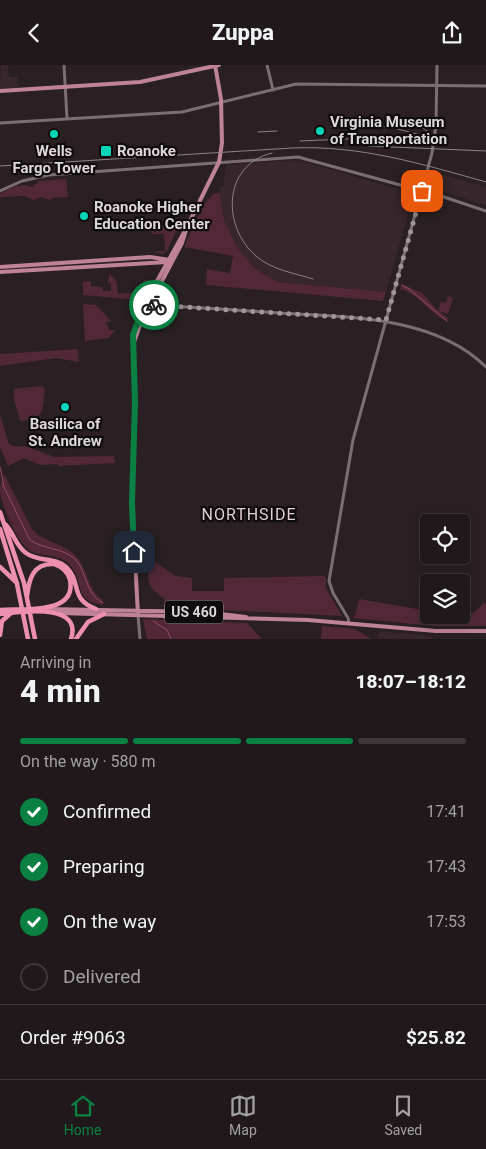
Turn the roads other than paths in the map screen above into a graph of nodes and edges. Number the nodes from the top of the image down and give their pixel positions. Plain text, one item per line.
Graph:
1 (64, 65) edge
2 (217, 65) edge
3 (267, 65) edge
4 (437, 65) edge
5 (437, 84) junction
6 (486, 86) edge
7 (65, 87) junction
8 (273, 89) junction
9 (0, 91) edge
10 (221, 102) junction
11 (67, 119) junction
12 (0, 123) edge
13 (0, 191) edge
14 (422, 191) junction
15 (486, 211) edge
16 (188, 227) junction
17 (167, 260) junction
18 (173, 261) junction
19 (78, 265) junction
20 (0, 267) edge
21 (0, 272) edge
22 (144, 304) junction
23 (150, 305) junction
24 (386, 320) junction
25 (134, 343) junction
26 (486, 367) edge
27 (0, 512) edge
28 (6, 525) junction
29 (0, 529) edge
30 (0, 567) edge
31 (18, 584) junction
32 (27, 597) junction
33 (48, 609) junction
34 (96, 609) junction
35 (138, 610) junction
36 (0, 612) edge
37 (12, 613) junction
38 (58, 613) junction
39 (104, 614) junction
40 (138, 615) junction
41 (251, 618) junction
42 (349, 623) junction
43 (486, 631) edge
44 (0, 635) edge
45 (28, 639) edge
46 (34, 639) edge
47 (71, 639) edge
48 (76, 639) edge
49 (140, 639) edge

1 - 7 street
2 - 7 main road
2 - 10 main road
3 - 8 street
4 - 5 street
5 - 6 street
5 - 8 street
5 - 14 street
7 - 9 main road
7 - 11 street
8 - 10 street
10 - 11 street
10 - 16 main road
11 - 12 street
13 - 14 street
14 - 15 street
14 - 24 street
16 - 17 main road
16 - 18 main road
17 - 18 main road
17 - 19 main road
17 - 22 main road
18 - 23 main road
19 - 20 main road
19 - 21 main road
22 - 23 street
22 - 25 main road
23 - 24 street
23 - 25 main road
24 - 26 street
24 - 42 street
25 - 35 main road
27 - 28 highway
28 - 32 highway
28 - 34 highway
29 - 31 highway
30 - 31 highway
31 - 45 highway
32 - 33 highway
32 - 46 highway
33 - 34 main road, US 460
33 - 36 highway, US 460
34 - 35 main road, US 460
35 - 40 main road
35 - 41 main road, US 460
36 - 37 highway, US 460
37 - 38 highway, US 460
37 - 44 highway
38 - 39 main road, US 460
38 - 47 highway
39 - 40 main road, US 460
39 - 48 highway
40 - 41 main road, US 460
40 - 49 street
41 - 42 main road, US 460
42 - 43 main road, US 460

